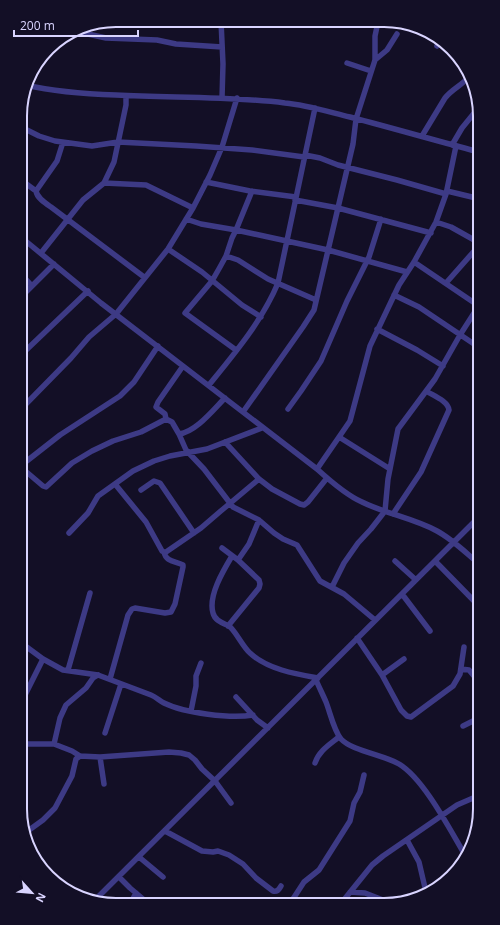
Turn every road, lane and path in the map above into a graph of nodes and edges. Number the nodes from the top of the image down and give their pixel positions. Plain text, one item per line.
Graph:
1 (221, 27) edge
2 (377, 27) edge
3 (85, 33) edge
4 (397, 34) dead end
5 (222, 47) junction
6 (374, 60) junction
7 (347, 63) dead end
8 (372, 71) junction
9 (466, 81) edge
10 (32, 87) edge
11 (126, 96) junction
12 (222, 98) junction
13 (237, 98) junction
14 (315, 108) junction
15 (473, 115) edge
16 (356, 119) junction
17 (27, 130) edge
18 (422, 136) junction
19 (63, 142) junction
20 (118, 142) junction
21 (454, 145) junction
22 (222, 147) junction
23 (473, 150) edge
24 (304, 156) junction
25 (347, 167) junction
26 (206, 182) junction
27 (104, 183) junction
28 (27, 184) edge
29 (36, 190) junction
30 (252, 191) junction
31 (446, 192) junction
32 (473, 197) edge
33 (295, 199) junction
34 (193, 208) junction
35 (338, 208) junction
36 (186, 219) junction
37 (380, 219) junction
38 (67, 220) junction
39 (436, 222) junction
40 (236, 230) junction
41 (431, 233) junction
42 (473, 240) edge
43 (286, 241) junction
44 (27, 242) edge
45 (168, 248) junction
46 (328, 250) junction
47 (473, 252) edge
48 (42, 253) junction
49 (226, 256) junction
50 (368, 260) junction
51 (414, 262) junction
52 (54, 264) junction
53 (407, 272) junction
54 (144, 277) junction
55 (27, 281) edge
56 (212, 281) junction
57 (278, 283) junction
58 (446, 283) junction
59 (32, 286) junction
60 (27, 291) edge
61 (88, 291) junction
62 (394, 295) junction
63 (316, 300) junction
64 (473, 302) edge
65 (116, 314) junction
66 (473, 315) edge
67 (261, 317) junction
68 (377, 329) junction
69 (460, 335) junction
70 (473, 343) edge
71 (158, 346) junction
72 (27, 349) edge
73 (236, 350) junction
74 (184, 366) junction
75 (443, 366) junction
76 (209, 385) junction
77 (426, 391) junction
78 (225, 398) junction
79 (27, 402) edge
80 (288, 409) dead end
81 (243, 412) junction
82 (166, 419) junction
83 (262, 428) junction
84 (179, 434) junction
85 (339, 437) junction
86 (225, 442) junction
87 (189, 453) junction
88 (27, 461) edge
89 (317, 469) junction
90 (390, 469) junction
91 (27, 472) edge
92 (326, 478) junction
93 (259, 479) junction
94 (114, 484) junction
95 (141, 490) dead end
96 (229, 503) junction
97 (385, 511) junction
98 (393, 514) junction
99 (259, 520) junction
100 (473, 523) edge
101 (68, 533) dead end
102 (194, 534) junction
103 (454, 542) junction
104 (222, 548) dead end
105 (164, 552) junction
106 (232, 556) junction
107 (473, 559) edge
108 (238, 560) junction
109 (396, 561) dead end
110 (435, 561) junction
111 (416, 580) junction
112 (332, 587) junction
113 (90, 593) dead end
114 (402, 594) junction
115 (473, 600) edge
116 (375, 620) junction
117 (228, 626) junction
118 (430, 631) dead end
119 (358, 638) junction
120 (27, 647) edge
121 (464, 647) dead end
122 (43, 659) junction
123 (404, 659) dead end
124 (201, 663) dead end
125 (461, 669) junction
126 (68, 670) junction
127 (98, 675) junction
128 (473, 675) edge
129 (382, 676) junction
130 (110, 679) junction
131 (317, 679) junction
132 (121, 684) junction
133 (27, 690) edge
134 (236, 697) dead end
135 (191, 711) junction
136 (253, 715) junction
137 (473, 721) edge
138 (463, 726) dead end
139 (268, 728) junction
140 (105, 733) dead end
141 (339, 737) junction
142 (27, 744) edge
143 (54, 744) junction
144 (80, 756) junction
145 (100, 757) junction
146 (315, 763) dead end
147 (364, 776) dead end
148 (215, 781) junction
149 (104, 784) dead end
150 (473, 798) edge
151 (231, 803) dead end
152 (441, 815) junction
153 (30, 829) edge
154 (165, 831) junction
155 (407, 840) junction
156 (462, 850) edge
157 (138, 857) junction
158 (119, 877) junction
159 (163, 877) dead end
160 (281, 886) dead end
161 (425, 888) edge
162 (350, 892) junction
163 (136, 893) junction
164 (99, 896) edge
165 (133, 898) edge
166 (142, 898) edge
167 (294, 898) edge
168 (345, 898) edge
169 (376, 898) edge

1 - 5 street
2 - 6 street
3 - 5 street
4 - 6 street
5 - 12 street
6 - 8 street
7 - 8 street
8 - 16 street
9 - 18 street
10 - 11 street
11 - 12 street
11 - 20 street
12 - 13 street
13 - 14 street
13 - 22 street
14 - 16 street
14 - 24 street
15 - 21 street
16 - 18 street
16 - 25 street
17 - 19 street
18 - 21 street
19 - 20 street
19 - 29 street
20 - 22 street
20 - 27 street
21 - 23 street
21 - 31 street
22 - 24 street
22 - 26 street
24 - 25 street
24 - 33 street
25 - 31 street
25 - 35 street
26 - 30 street
26 - 34 street
27 - 34 street
27 - 38 street
28 - 29 street
29 - 38 street
30 - 33 street
30 - 40 street
31 - 32 street
31 - 39 street
33 - 35 street
33 - 43 street
34 - 36 street
35 - 37 street
35 - 46 street
36 - 40 street
36 - 45 street
37 - 41 street
37 - 50 street
38 - 48 street
38 - 54 street
39 - 41 street
39 - 42 street
40 - 43 street
40 - 49 street
41 - 51 street
43 - 46 street
43 - 57 street
44 - 48 street
45 - 54 street
45 - 56 street
46 - 50 street
46 - 63 street
47 - 58 street
48 - 52 street
49 - 56 street
49 - 57 street
50 - 53 street
50 - 80 street
51 - 53 street
51 - 58 street
52 - 59 street
52 - 61 street
53 - 62 street
54 - 65 street
55 - 59 street
56 - 67 street
56 - 73 street
57 - 63 street
57 - 67 street
58 - 64 street
59 - 60 street
61 - 65 street
61 - 72 street
62 - 68 street
62 - 69 street
63 - 81 street
65 - 71 street
65 - 79 street
66 - 69 street
67 - 73 street
68 - 75 street
68 - 85 street
69 - 70 street
69 - 75 street
71 - 74 street
71 - 88 street
73 - 76 street
74 - 76 street
74 - 82 street
75 - 77 street
76 - 78 street
77 - 90 street
77 - 98 street
78 - 81 street
78 - 84 street
81 - 83 street
82 - 84 street
82 - 91 street
83 - 86 street
83 - 89 street
84 - 87 street
85 - 89 street
85 - 90 street
86 - 87 street
86 - 93 street
87 - 94 street
87 - 96 street
89 - 92 street
90 - 97 street
92 - 93 street
92 - 97 street
93 - 96 street
94 - 101 street
94 - 105 street
95 - 102 street
96 - 99 street
96 - 102 street
97 - 98 street
97 - 112 street
98 - 103 street
99 - 108 street
99 - 112 street
100 - 103 street
102 - 105 street
103 - 107 street
103 - 110 street
104 - 106 street
105 - 130 street
106 - 108 street
106 - 117 street
108 - 117 street
109 - 111 street
110 - 111 street
110 - 115 street
111 - 114 street
112 - 116 street
113 - 126 street
114 - 116 street
114 - 118 street
116 - 119 street
117 - 131 street
119 - 129 street
119 - 131 street
120 - 122 street
121 - 125 street
122 - 126 street
122 - 133 street
123 - 129 street
124 - 135 street
125 - 128 street
125 - 129 street
126 - 127 street
127 - 130 street
127 - 143 street
130 - 132 street
131 - 139 street
131 - 141 street
132 - 135 street
132 - 140 street
134 - 136 street
135 - 136 street
136 - 139 street
137 - 138 street
139 - 148 street
141 - 146 street
141 - 152 street
142 - 143 street
143 - 144 street
144 - 145 street
144 - 153 street
145 - 148 street
145 - 149 street
147 - 167 street
148 - 151 street
148 - 154 street
150 - 152 street
152 - 155 street
152 - 156 street
154 - 157 street
154 - 160 street
155 - 161 street
155 - 162 street
157 - 158 street
157 - 159 street
158 - 163 street
158 - 164 street
162 - 168 street
162 - 169 street
163 - 165 street
163 - 166 street

